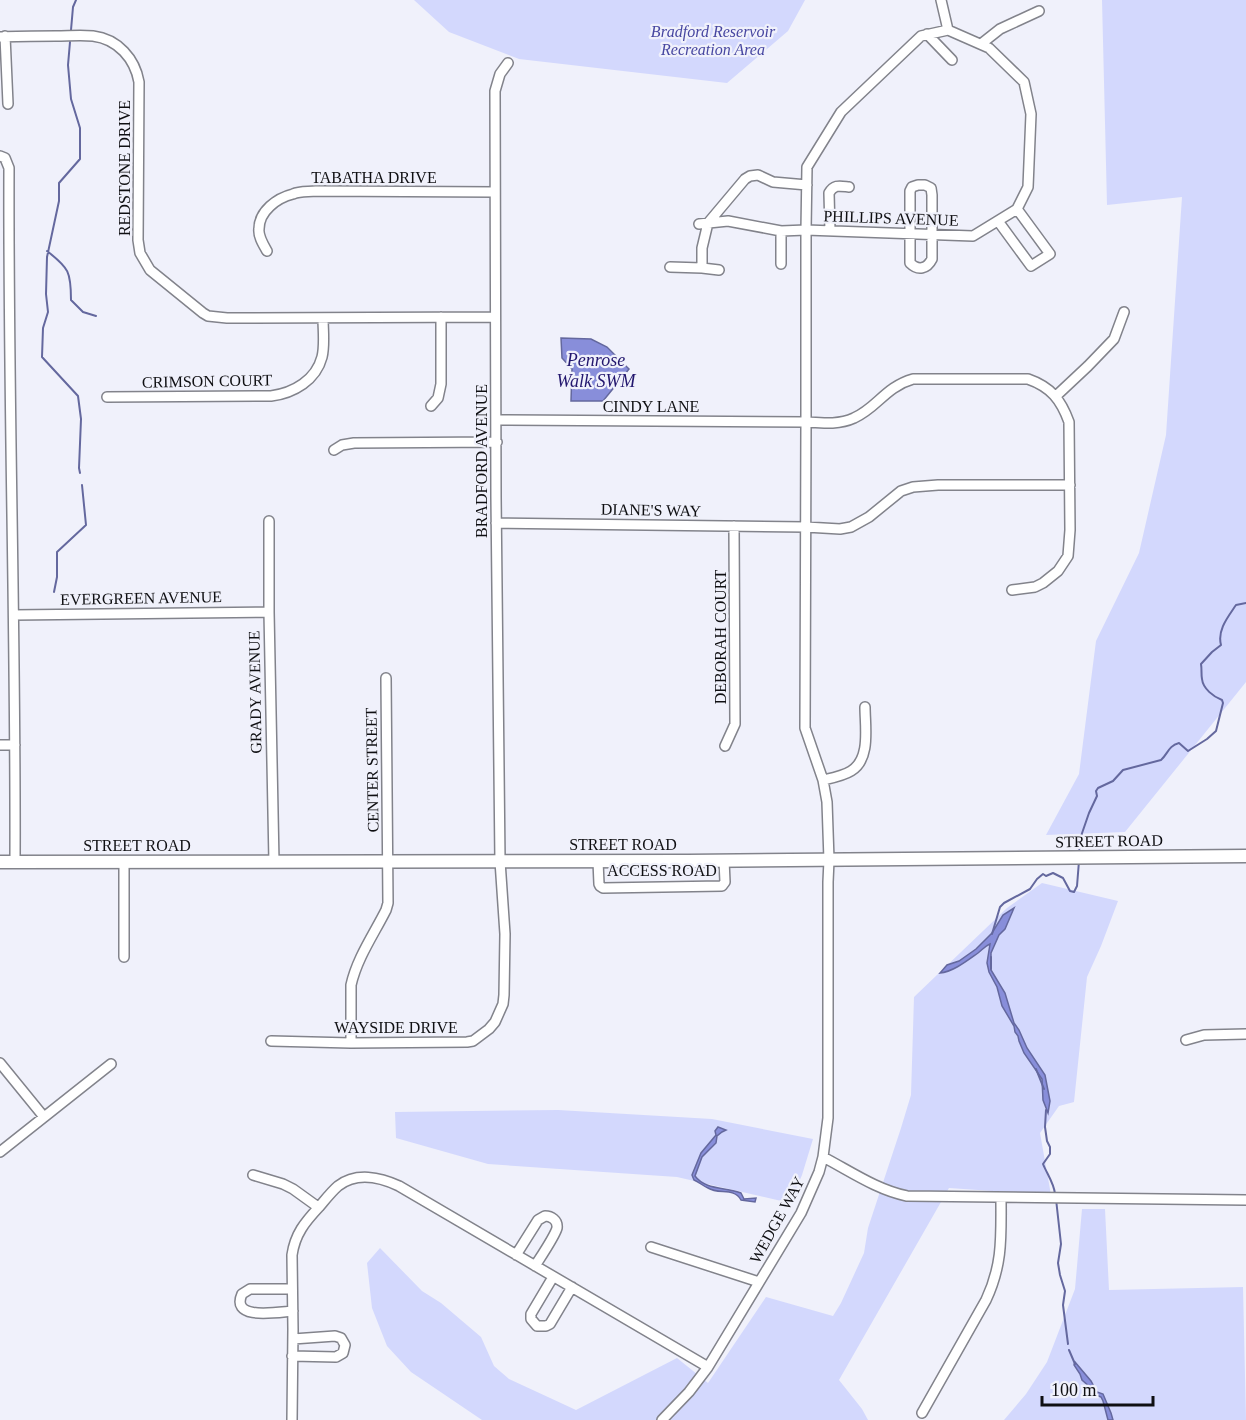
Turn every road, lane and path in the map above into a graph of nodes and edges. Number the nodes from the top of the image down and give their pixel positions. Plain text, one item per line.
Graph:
1 (941, 0) edge
2 (1039, 11) dead end
3 (948, 30) junction
4 (927, 34) junction
5 (3, 36) edge
6 (981, 44) junction
7 (952, 60) dead end
8 (508, 63) dead end
9 (8, 104) dead end
10 (0, 156) edge
11 (807, 185) junction
12 (849, 187) dead end
13 (495, 192) junction
14 (1017, 209) junction
15 (998, 221) junction
16 (704, 223) junction
17 (807, 230) junction
18 (781, 231) junction
19 (830, 231) junction
20 (909, 234) junction
21 (931, 235) junction
22 (4, 236) edge
23 (267, 251) dead end
24 (781, 264) dead end
25 (670, 267) dead end
26 (702, 268) junction
27 (719, 270) dead end
28 (1124, 312) dead end
29 (495, 317) junction
30 (323, 318) junction
31 (441, 318) junction
32 (0, 396) edge
33 (11, 396) junction
34 (1056, 396) junction
35 (107, 397) dead end
36 (431, 406) dead end
37 (496, 420) junction
38 (806, 422) junction
39 (497, 442) junction
40 (334, 450) dead end
41 (0, 479) edge
42 (11, 479) junction
43 (1070, 485) junction
44 (270, 521) dead end
45 (496, 523) junction
46 (734, 526) junction
47 (806, 527) junction
48 (1012, 590) dead end
49 (269, 612) junction
50 (14, 615) junction
51 (386, 678) dead end
52 (865, 707) dead end
53 (0, 745) edge
54 (15, 745) junction
55 (725, 746) dead end
56 (823, 780) junction
57 (1246, 856) edge
58 (724, 860) junction
59 (829, 860) junction
60 (124, 861) junction
61 (274, 861) junction
62 (388, 861) junction
63 (500, 861) junction
64 (598, 861) junction
65 (0, 862) edge
66 (15, 862) junction
67 (124, 957) dead end
68 (1246, 1034) edge
69 (1186, 1040) dead end
70 (271, 1041) dead end
71 (351, 1043) junction
72 (0, 1063) edge
73 (111, 1064) dead end
74 (44, 1117) junction
75 (0, 1152) edge
76 (823, 1157) junction
77 (253, 1175) dead end
78 (1001, 1198) junction
79 (1246, 1200) edge
80 (318, 1208) junction
81 (651, 1247) dead end
82 (516, 1255) junction
83 (535, 1266) junction
84 (554, 1277) junction
85 (759, 1282) junction
86 (572, 1287) junction
87 (292, 1289) junction
88 (293, 1311) junction
89 (293, 1339) junction
90 (292, 1356) junction
91 (708, 1367) junction
92 (922, 1413) dead end
93 (292, 1420) edge
94 (662, 1420) edge

1 - 3 street
2 - 6 street
3 - 4 street, PHILLIPS AVENUE
3 - 6 street
4 - 7 street
4 - 11 street, PHILLIPS AVENUE
5 - 9 street
5 - 30 street, REDSTONE DRIVE
6 - 14 street
8 - 13 street, BRADFORD AVENUE
10 - 22 street
11 - 16 street
11 - 17 street, PHILLIPS AVENUE
12 - 19 street
13 - 23 street, TABATHA DRIVE
13 - 29 street, BRADFORD AVENUE
14 - 15 street, PHILLIPS AVENUE
14 - 15 street
15 - 21 street, PHILLIPS AVENUE
16 - 18 street
16 - 26 street
17 - 18 street
17 - 19 street, PHILLIPS AVENUE
17 - 38 street, PHILLIPS AVENUE
18 - 24 street
19 - 20 street, PHILLIPS AVENUE
20 - 21 street, PHILLIPS AVENUE
20 - 21 street
20 - 21 street
22 - 33 street
25 - 26 street
26 - 27 street
28 - 34 street
29 - 31 street, REDSTONE DRIVE
29 - 37 street, BRADFORD AVENUE
30 - 31 street, REDSTONE DRIVE
30 - 35 street, CRIMSON COURT
31 - 36 street
32 - 33 street
33 - 42 street
34 - 38 street, CINDY LANE
34 - 43 street
37 - 38 street, CINDY LANE
37 - 39 street, BRADFORD AVENUE
38 - 47 street, PHILLIPS AVENUE
39 - 40 street
39 - 45 street, BRADFORD AVENUE
41 - 42 street
42 - 50 street
43 - 47 street, DIANE'S WAY
43 - 48 street
44 - 49 street, GRADY AVENUE
45 - 46 street, DIANE'S WAY
45 - 63 street, BRADFORD AVENUE
46 - 47 street, DIANE'S WAY
46 - 55 street, DEBORAH COURT
47 - 56 street, PHILLIPS AVENUE
49 - 50 street, EVERGREEN AVENUE
49 - 61 street, GRADY AVENUE
50 - 54 street
51 - 62 street, CENTER STREET
52 - 56 street
53 - 54 street
54 - 66 street
56 - 59 street, PHILLIPS AVENUE
57 - 59 main road, STREET ROAD
58 - 59 main road, STREET ROAD
58 - 64 main road, STREET ROAD
58 - 64 street, ACCESS ROAD
59 - 76 street, WEDGE WAY
60 - 61 main road, STREET ROAD
60 - 66 main road, STREET ROAD
60 - 67 street
61 - 62 main road, STREET ROAD
62 - 63 main road, STREET ROAD
62 - 71 street, CENTER STREET
63 - 64 main road, STREET ROAD
63 - 71 street, WAYSIDE DRIVE
65 - 66 main road, STREET ROAD
68 - 69 street
70 - 71 street, WAYSIDE DRIVE
72 - 74 street
73 - 74 street
74 - 75 street
76 - 78 street
76 - 85 street, WEDGE WAY
77 - 80 street
78 - 79 street
78 - 92 street
80 - 82 street
80 - 87 street
81 - 85 street
82 - 83 street
82 - 83 street
83 - 84 street
84 - 86 street
84 - 86 street
85 - 91 street, WEDGE WAY
86 - 91 street
87 - 88 street
87 - 88 street
88 - 89 street
89 - 90 street
89 - 90 street
90 - 93 street
91 - 94 street, WEDGE WAY

